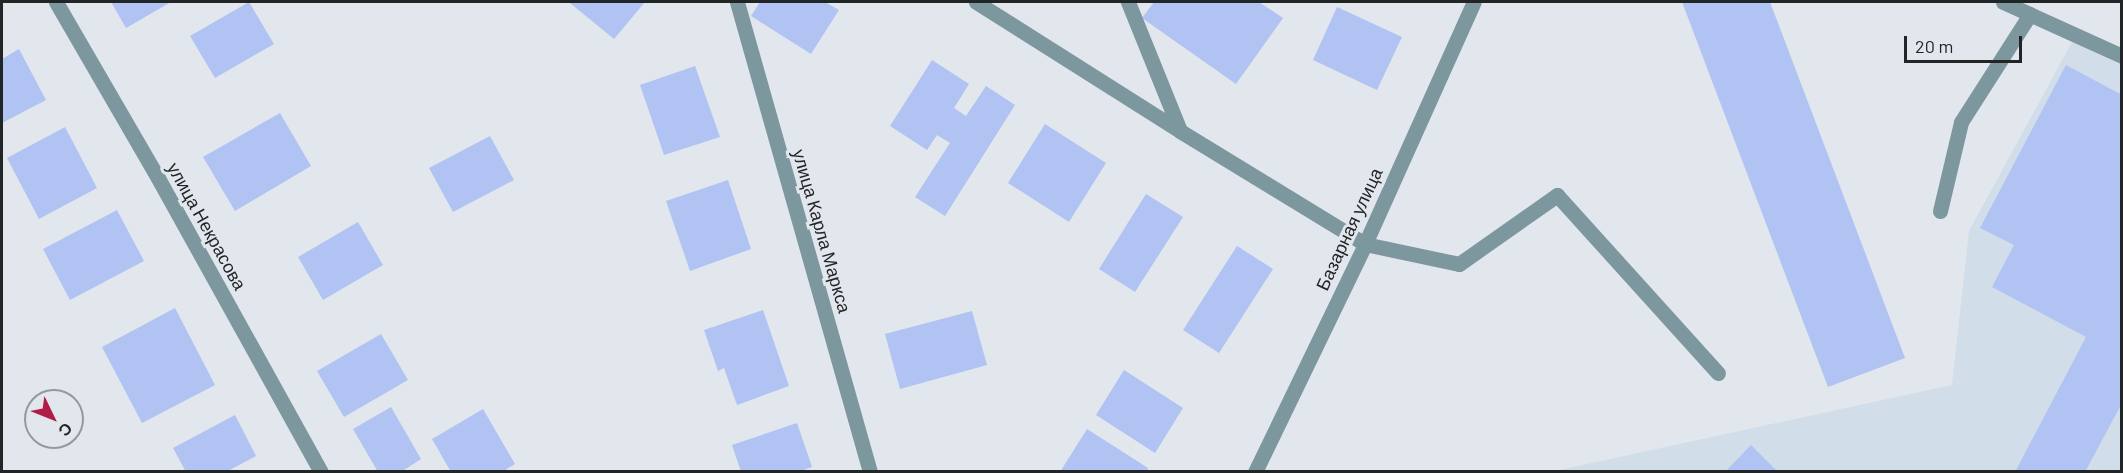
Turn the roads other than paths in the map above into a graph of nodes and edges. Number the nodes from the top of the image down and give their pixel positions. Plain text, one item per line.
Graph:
1 (56, 2) edge
2 (737, 2) edge
3 (976, 2) edge
4 (1128, 2) edge
5 (1474, 2) edge
6 (2003, 2) edge
7 (2030, 14) junction
8 (2121, 56) edge
9 (1180, 131) junction
10 (1940, 211) dead end
11 (1365, 244) junction
12 (1718, 373) dead end
13 (321, 471) edge
14 (870, 471) edge
15 (1255, 471) edge

1 - 13 street, улица Некрасова
2 - 14 street, улица Карла Маркса
3 - 9 street
4 - 9 street
5 - 11 street, Базарная улица
6 - 7 street
7 - 8 street
7 - 10 street
9 - 11 street
11 - 12 street
11 - 15 street, Базарная улица

